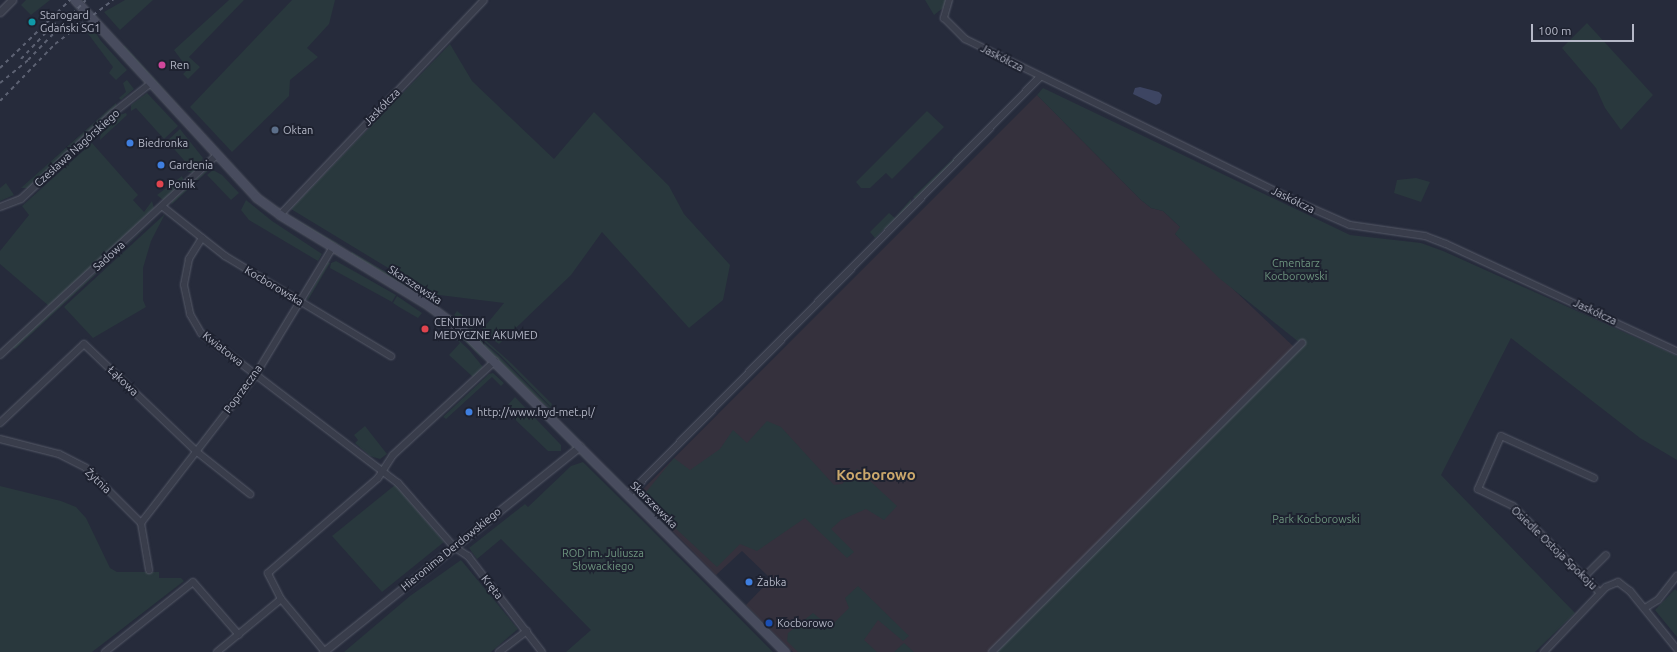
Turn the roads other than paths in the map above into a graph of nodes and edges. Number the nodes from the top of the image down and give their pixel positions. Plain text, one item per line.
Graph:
1 (12, 0) edge
2 (75, 0) edge
3 (484, 0) edge
4 (949, 0) edge
5 (0, 12) edge
6 (1040, 77) junction
7 (151, 83) junction
8 (216, 156) junction
9 (163, 206) junction
10 (0, 207) edge
11 (280, 215) junction
12 (202, 238) junction
13 (333, 247) junction
14 (300, 302) junction
15 (1302, 343) dead end
16 (1677, 351) edge
17 (0, 355) edge
18 (391, 356) dead end
19 (495, 361) junction
20 (256, 374) junction
21 (0, 423) edge
22 (0, 439) edge
23 (580, 446) junction
24 (197, 452) junction
25 (383, 471) junction
26 (1594, 478) dead end
27 (250, 494) dead end
28 (628, 495) junction
29 (141, 523) junction
30 (454, 547) junction
31 (1606, 555) dead end
32 (149, 570) dead end
33 (1584, 576) junction
34 (1677, 576) edge
35 (1675, 584) edge
36 (1600, 593) junction
37 (281, 600) junction
38 (1645, 608) junction
39 (527, 631) junction
40 (238, 635) junction
41 (1677, 649) edge
42 (105, 652) edge
43 (217, 652) edge
44 (324, 652) edge
45 (499, 652) edge
46 (542, 652) edge
47 (785, 652) edge
48 (992, 652) edge
49 (1544, 652) edge

1 - 5 street
2 - 7 main road, Skarszewska
3 - 11 street, Jaskółcza
4 - 6 street, Jaskółcza
6 - 16 street, Jaskółcza
6 - 28 street
7 - 8 main road, Skarszewska
7 - 10 street, Czesława Nagórskiego
8 - 9 street, Sadowa
8 - 11 main road, Skarszewska
9 - 12 street, Kocborowska
9 - 17 street, Sadowa
11 - 13 main road, Skarszewska
12 - 14 street, Kocborowska
12 - 20 street, Kwiatowa
13 - 14 street, Poprzeczna
13 - 19 main road, Skarszewska
14 - 18 street, Kocborowska
14 - 20 street, Poprzeczna
15 - 48 street
19 - 23 main road, Skarszewska
19 - 25 street
20 - 24 street, Poprzeczna
20 - 25 street, Kwiatowa
21 - 24 street, Łąkowa
22 - 29 street, Żytnia
23 - 28 main road, Skarszewska
23 - 30 street, Hieronima Derdowskiego
24 - 27 street, Łąkowa
24 - 29 street, Poprzeczna
25 - 30 street, Kręta
25 - 37 street
26 - 33 street, Osiedle Ostoja Spokoju
28 - 47 main road, Skarszewska
29 - 32 street
30 - 39 street, Kręta
30 - 44 street, Hieronima Derdowskiego
31 - 33 street
33 - 36 street, Osiedle Ostoja Spokoju
34 - 35 street
35 - 38 street
36 - 38 street
36 - 49 street
37 - 40 street
37 - 44 street
38 - 41 street
39 - 45 street
39 - 46 street, Kręta
40 - 42 street
40 - 43 street

